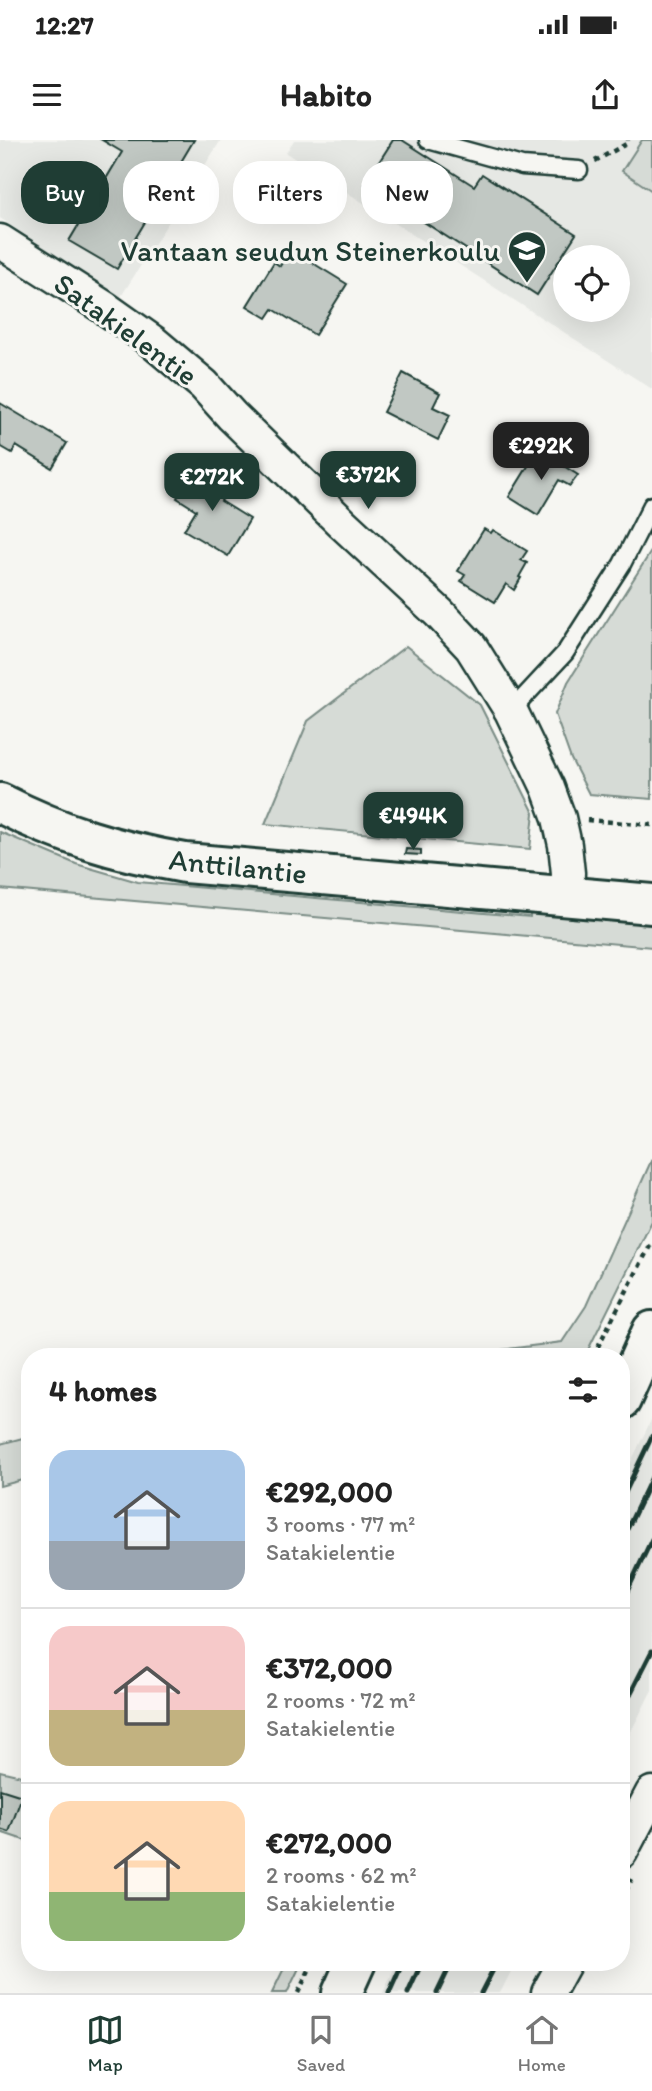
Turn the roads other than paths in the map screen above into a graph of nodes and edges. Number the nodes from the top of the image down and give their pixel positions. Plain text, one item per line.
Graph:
1 (429, 140) edge
2 (579, 170) road end
3 (0, 241) edge
4 (652, 505) edge
5 (511, 712) junction
6 (0, 803) edge
7 (567, 895) junction
8 (652, 904) edge
9 (652, 1331) edge
10 (630, 1380) edge
11 (652, 1793) edge
12 (630, 1835) edge
13 (352, 1971) edge
14 (560, 1971) edge
15 (342, 1993) edge
16 (548, 1993) edge

1 - 2 lane
3 - 5 street, Satakielentie
4 - 5 lane
5 - 7 street, Satakielentie
6 - 7 street, Anttilantie
7 - 8 street, Anttilantie
9 - 10 street
11 - 12 street
13 - 15 street
14 - 16 street

